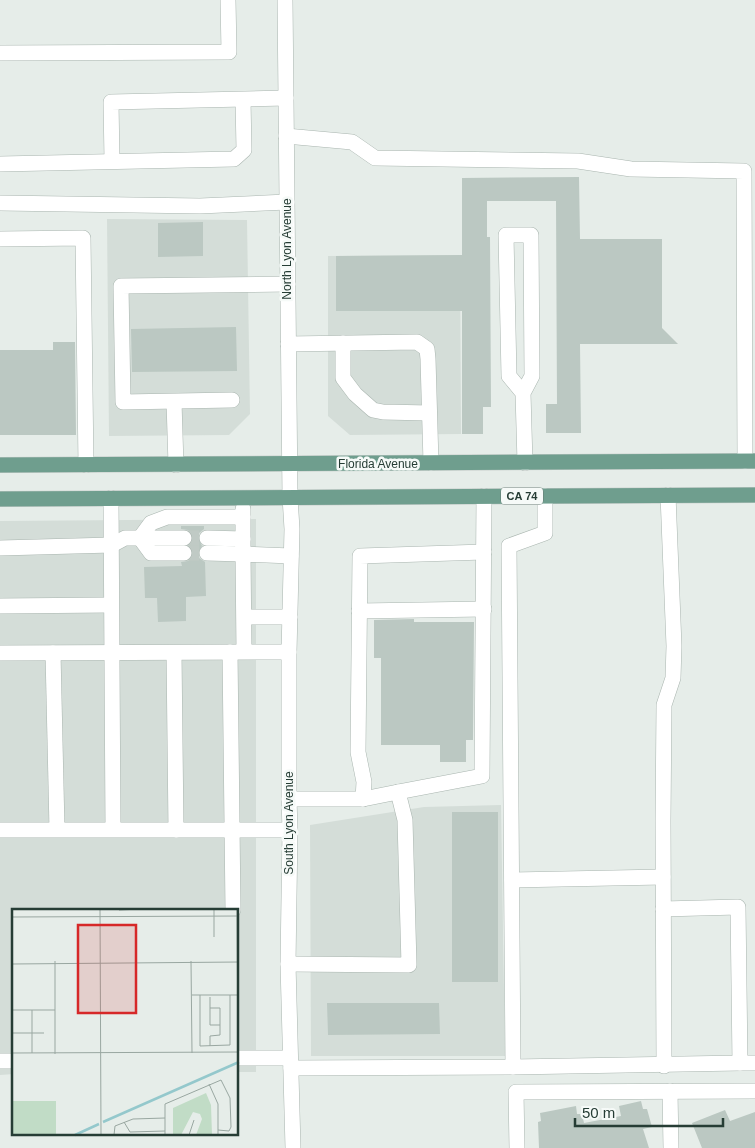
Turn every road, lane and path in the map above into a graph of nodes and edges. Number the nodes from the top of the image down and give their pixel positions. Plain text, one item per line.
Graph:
1 (228, 0) edge
2 (285, 0) edge
3 (0, 53) edge
4 (286, 98) junction
5 (243, 100) junction
6 (286, 136) junction
7 (112, 160) junction
8 (0, 164) edge
9 (287, 202) junction
10 (0, 203) edge
11 (0, 239) edge
12 (750, 278) edge
13 (288, 284) junction
14 (343, 343) junction
15 (288, 344) junction
16 (523, 393) junction
17 (232, 400) dead end
18 (174, 402) junction
19 (429, 413) junction
20 (750, 461) edge
21 (431, 463) junction
22 (525, 463) junction
23 (289, 464) junction
24 (0, 465) edge
25 (86, 465) junction
26 (176, 465) junction
27 (668, 495) junction
28 (755, 495) edge
29 (484, 496) junction
30 (545, 496) junction
31 (243, 497) junction
32 (290, 497) junction
33 (111, 498) junction
34 (0, 499) edge
35 (243, 517) junction
36 (140, 538) junction
37 (243, 539) junction
38 (112, 545) junction
39 (184, 546) tunnel mouth
40 (0, 548) edge
41 (484, 552) junction
42 (243, 554) junction
43 (291, 556) junction
44 (111, 605) junction
45 (0, 606) edge
46 (484, 609) junction
47 (359, 611) junction
48 (245, 617) junction
49 (290, 617) junction
50 (237, 652) junction
51 (289, 652) junction
52 (0, 653) edge
53 (53, 653) junction
54 (112, 653) junction
55 (174, 653) junction
56 (398, 792) junction
57 (289, 799) junction
58 (363, 799) junction
59 (56, 829) junction
60 (113, 829) junction
61 (0, 830) edge
62 (176, 830) junction
63 (232, 830) junction
64 (290, 830) junction
65 (663, 877) junction
66 (512, 880) junction
67 (232, 909) edge
68 (663, 909) junction
69 (288, 964) junction
70 (239, 1058) edge
71 (291, 1063) junction
72 (747, 1063) edge
73 (664, 1066) junction
74 (513, 1067) junction
75 (670, 1091) junction
76 (755, 1091) edge
77 (293, 1148) edge
78 (517, 1148) edge
79 (671, 1148) edge

1 - 3 street
2 - 4 street, North Lyon Avenue
4 - 5 street
4 - 6 street, North Lyon Avenue
5 - 7 street
5 - 7 street
6 - 9 street, North Lyon Avenue
6 - 12 street
7 - 8 street
9 - 10 street
9 - 13 street, North Lyon Avenue
11 - 25 street
12 - 20 street
13 - 15 street, North Lyon Avenue
13 - 18 street
14 - 15 street
14 - 19 street
14 - 19 street
15 - 23 street, North Lyon Avenue
16 - 16 street
16 - 22 street
17 - 18 street
18 - 26 street
19 - 21 street
20 - 22 main road, Florida Avenue
21 - 22 main road, Florida Avenue
21 - 23 main road, Florida Avenue
23 - 26 main road, Florida Avenue
23 - 32 street, North Lyon Avenue
24 - 25 main road, Florida Avenue
25 - 26 main road, Florida Avenue
27 - 28 main road, CA 74
27 - 30 main road, CA 74
27 - 65 street
29 - 30 main road, CA 74
29 - 32 main road, CA 74
29 - 41 street
30 - 66 street
31 - 32 main road, CA 74
31 - 33 main road, CA 74
31 - 35 street
32 - 43 street, South Lyon Avenue
33 - 34 main road, CA 74
33 - 38 street
35 - 36 street
35 - 37 street
36 - 38 street
36 - 39 street
37 - 42 street
37 - 42 street
38 - 40 street
38 - 44 street
41 - 46 street
41 - 47 street
42 - 43 street
42 - 48 street
43 - 49 street, South Lyon Avenue
44 - 45 street
44 - 54 street
46 - 47 street
46 - 56 street
47 - 58 street
48 - 49 street
48 - 50 street
49 - 51 street, South Lyon Avenue
50 - 51 street
50 - 55 street
50 - 63 street
51 - 57 street, South Lyon Avenue
52 - 53 street
53 - 54 street
53 - 59 street
54 - 55 street
54 - 60 street
55 - 62 street
56 - 58 street
56 - 69 street
57 - 58 street
57 - 64 street, South Lyon Avenue
59 - 60 street
59 - 61 street
60 - 62 street
62 - 63 street
63 - 64 street
63 - 67 street
64 - 69 street, South Lyon Avenue
65 - 66 street
65 - 68 street
66 - 74 street
68 - 72 street
68 - 73 street
69 - 71 street, South Lyon Avenue
70 - 71 street
71 - 74 street
71 - 77 street, South Lyon Avenue
72 - 73 street
73 - 74 street
75 - 76 street
75 - 78 street
75 - 79 street

